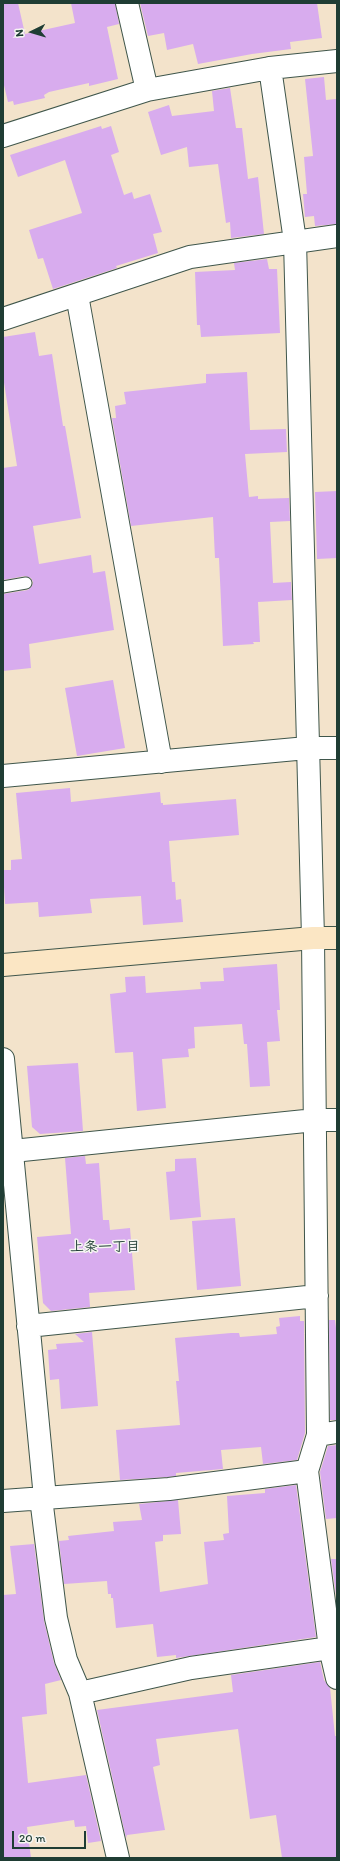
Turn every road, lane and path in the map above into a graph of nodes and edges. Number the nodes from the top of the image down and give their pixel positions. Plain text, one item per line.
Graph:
1 (127, 3) edge
2 (337, 62) edge
3 (270, 68) junction
4 (147, 90) junction
5 (3, 136) edge
6 (337, 236) edge
7 (295, 241) junction
8 (77, 295) junction
9 (3, 319) edge
10 (26, 583) dead end
11 (3, 587) edge
12 (307, 748) junction
13 (337, 748) edge
14 (161, 762) junction
15 (3, 776) edge
16 (313, 938) junction
17 (337, 938) edge
18 (3, 965) edge
19 (3, 1059) edge
20 (315, 1120) junction
21 (337, 1120) edge
22 (7, 1152) edge
23 (317, 1296) junction
24 (28, 1326) junction
25 (328, 1433) edge
26 (307, 1471) junction
27 (43, 1498) junction
28 (3, 1501) edge
29 (330, 1648) junction
30 (337, 1678) edge
31 (80, 1693) junction
32 (118, 1858) edge

1 - 4 street
2 - 3 street
3 - 4 street
3 - 7 street
4 - 5 street
6 - 7 street
7 - 8 street
7 - 12 street
8 - 9 street
8 - 14 street
10 - 11 lane
12 - 13 street
12 - 14 street
12 - 16 street
14 - 15 street
16 - 17 street
16 - 18 street
16 - 20 street
19 - 22 street
20 - 21 street
20 - 22 street
20 - 23 street
22 - 24 street
23 - 24 street
23 - 25 street
24 - 27 street
25 - 26 street
26 - 27 street
26 - 29 street
27 - 28 street
27 - 31 street
29 - 30 street
29 - 31 street
31 - 32 street

